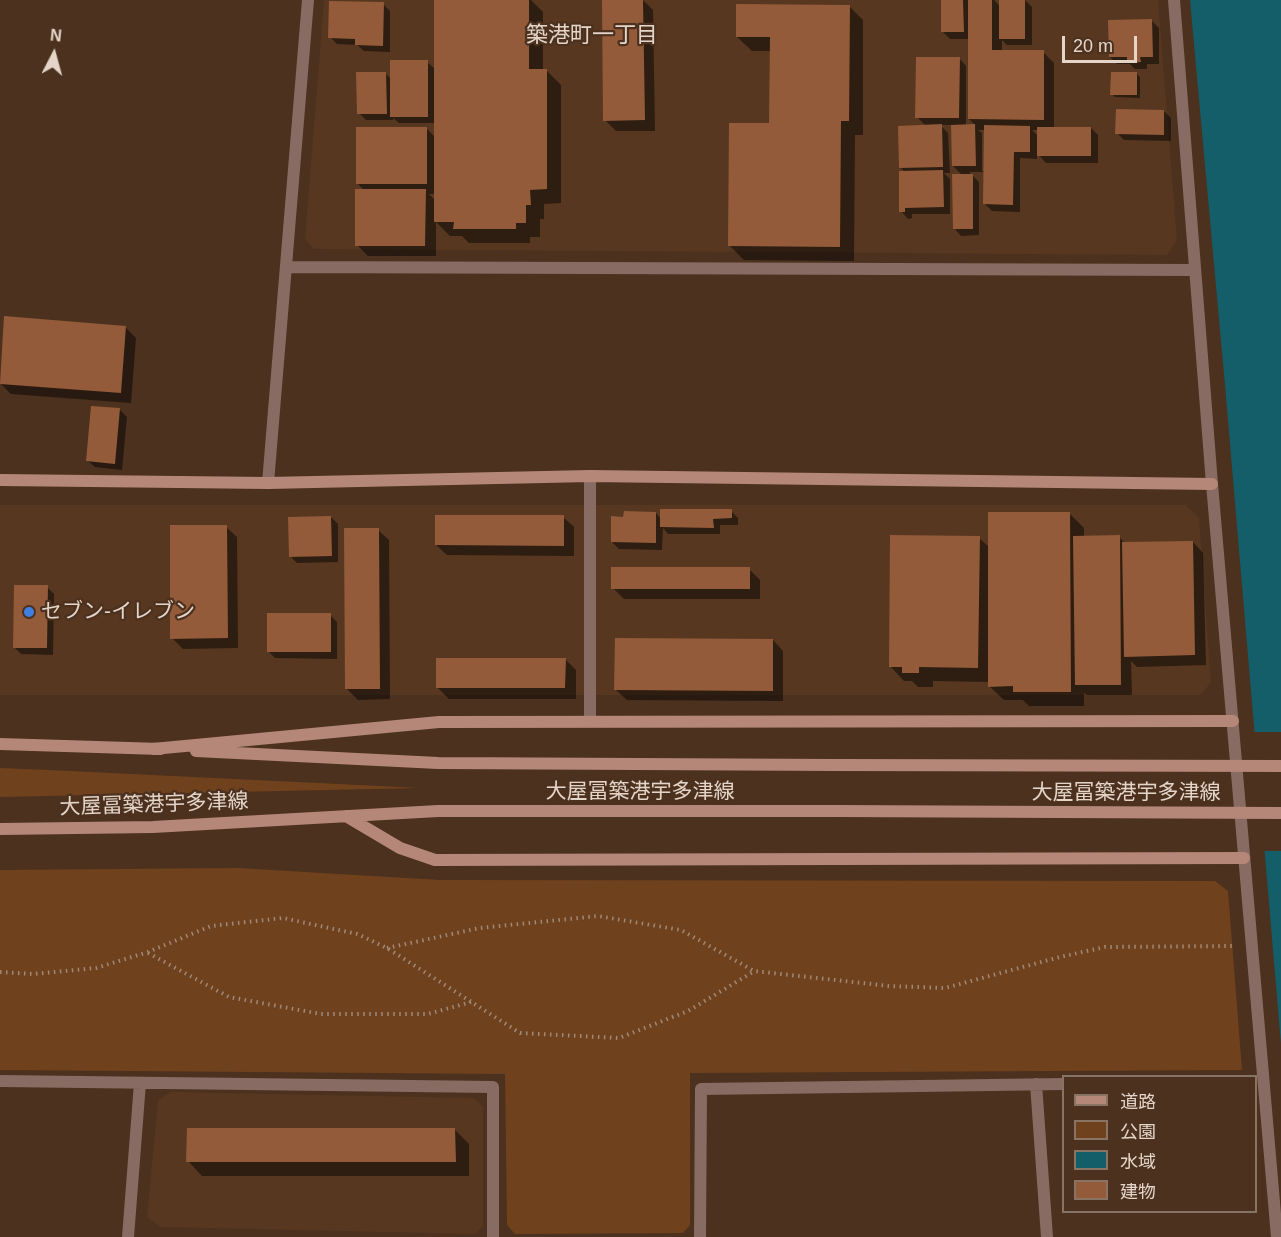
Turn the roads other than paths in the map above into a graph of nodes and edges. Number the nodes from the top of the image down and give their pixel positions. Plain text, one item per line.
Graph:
1 (308, 0) edge
2 (1174, 0) edge
3 (286, 267) junction
4 (1195, 270) junction
5 (590, 476) junction
6 (0, 480) edge
7 (268, 483) junction
8 (1212, 484) junction
9 (590, 721) junction
10 (1233, 721) junction
11 (0, 744) edge
12 (153, 749) junction
13 (1281, 766) edge
14 (1281, 813) edge
15 (346, 816) junction
16 (0, 829) edge
17 (1245, 858) junction
18 (0, 1081) edge
19 (140, 1083) junction
20 (1260, 1083) edge
21 (1036, 1084) junction
22 (1062, 1084) edge
23 (128, 1237) edge
24 (493, 1237) edge
25 (700, 1237) edge
26 (1047, 1237) edge
27 (1277, 1237) edge

1 - 3 street
2 - 4 street
3 - 4 street
3 - 7 street
4 - 8 street
5 - 7 main road
5 - 8 main road
5 - 9 street
6 - 7 main road
8 - 10 street
9 - 10 main road
9 - 12 main road
10 - 17 street
11 - 12 main road, 大屋冨築港宇多津線
12 - 13 main road, 大屋冨築港宇多津線, bridge
14 - 15 main road, 大屋冨築港宇多津線, bridge
15 - 16 main road, 大屋冨築港宇多津線
15 - 17 main road
17 - 20 street
18 - 19 street
19 - 23 street
19 - 24 street
20 - 27 street
21 - 22 street
21 - 25 street
21 - 26 street

